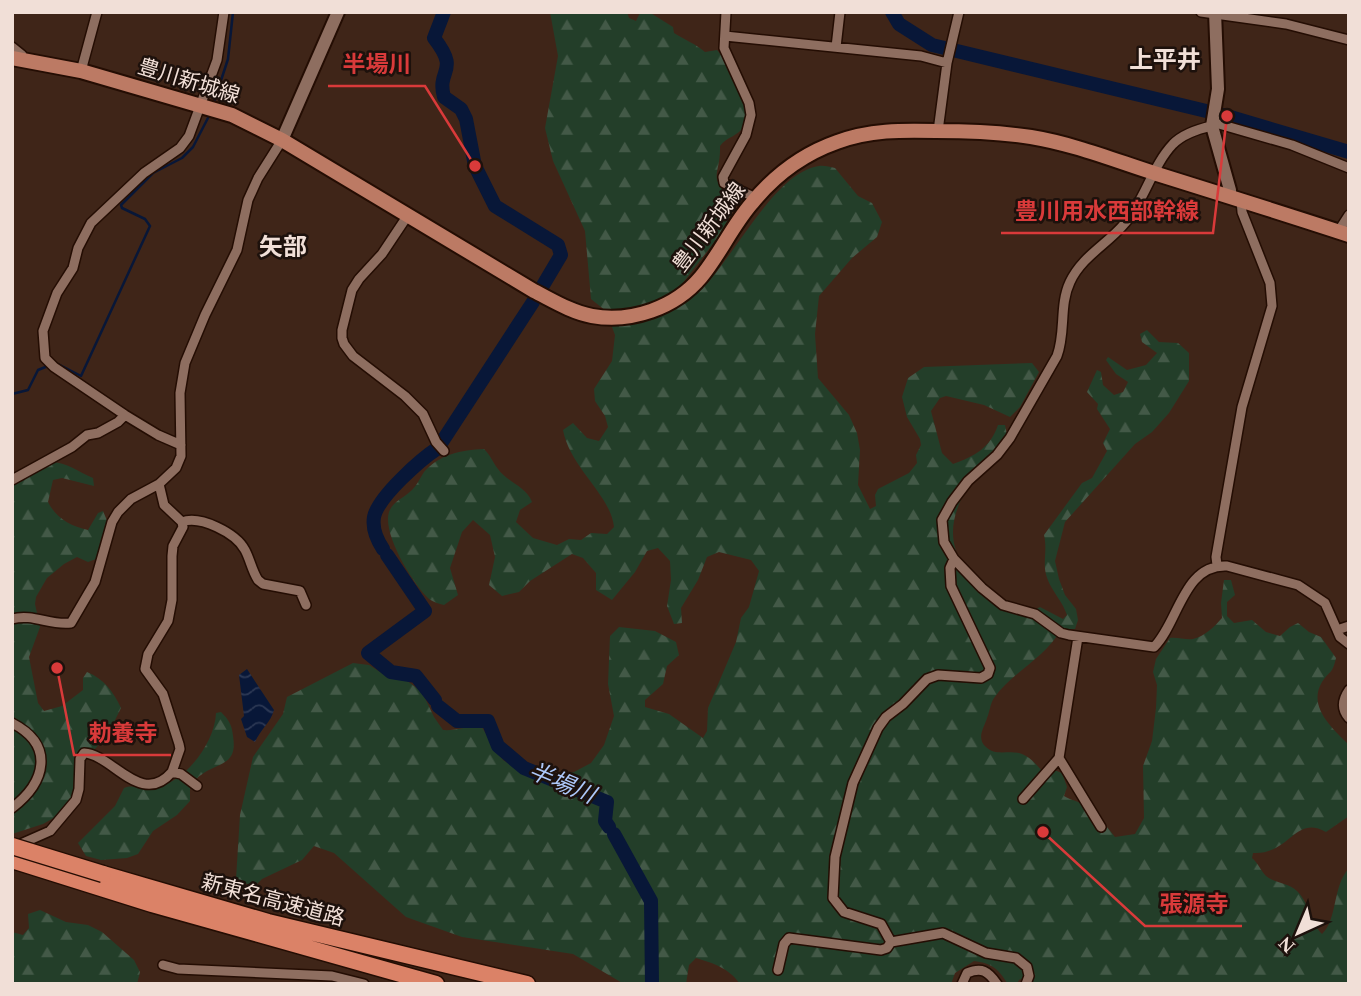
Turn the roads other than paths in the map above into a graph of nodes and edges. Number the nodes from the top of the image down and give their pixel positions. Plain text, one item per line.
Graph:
1 (97, 12) edge
2 (224, 12) edge
3 (338, 12) edge
4 (726, 12) edge
5 (840, 12) edge
6 (1201, 12) edge
7 (960, 13) edge
8 (1215, 13) edge
9 (725, 36) junction
10 (1349, 40) edge
11 (12, 47) edge
12 (836, 47) junction
13 (17, 59) edge
14 (948, 60) junction
15 (81, 71) junction
16 (202, 104) junction
17 (1213, 118) junction
18 (938, 131) junction
19 (282, 140) junction
20 (1349, 167) edge
21 (1155, 173) junction
22 (756, 198) junction
23 (1236, 198) junction
24 (408, 215) junction
25 (1349, 215) edge
26 (1343, 234) edge
27 (125, 415) junction
28 (181, 445) junction
29 (443, 451) dead end
30 (12, 480) edge
31 (159, 484) junction
32 (182, 522) junction
33 (954, 559) junction
34 (1217, 565) junction
35 (306, 605) dead end
36 (12, 619) edge
37 (1349, 626) edge
38 (1337, 631) junction
39 (1078, 637) junction
40 (1349, 644) edge
41 (1349, 690) edge
42 (1349, 718) edge
43 (12, 723) edge
44 (1059, 758) junction
45 (172, 772) junction
46 (197, 786) dead end
47 (1023, 799) dead end
48 (12, 808) edge
49 (1101, 827) dead end
50 (12, 848) edge
51 (12, 860) edge
52 (12, 869) edge
53 (88, 886) junction
54 (891, 942) junction
55 (163, 965) dead end
56 (778, 970) dead end
57 (364, 984) edge
58 (436, 984) edge
59 (527, 984) edge
60 (962, 984) edge
61 (997, 984) edge
62 (1026, 984) edge

1 - 15 street
2 - 16 street
3 - 19 street
4 - 9 street
5 - 12 street
6 - 8 street
7 - 14 street
8 - 10 street
8 - 17 street
9 - 12 street
9 - 22 street
11 - 13 street
12 - 14 street
13 - 15 main road, 豊川新城線
14 - 18 street
15 - 16 main road, 豊川新城線
16 - 19 main road, 豊川新城線
16 - 27 street
17 - 20 street
17 - 21 street
17 - 23 street
18 - 21 main road, 豊川新城線
18 - 22 main road, 豊川新城線
19 - 24 main road, 豊川新城線
19 - 28 street
21 - 23 main road, 豊川新城線
21 - 33 street
22 - 24 main road, 豊川新城線
23 - 26 main road, 豊川新城線
23 - 34 street
24 - 29 street
25 - 26 street
27 - 28 street
27 - 30 street
28 - 31 street
31 - 32 street
31 - 36 street
32 - 35 street
32 - 45 street
33 - 39 street
33 - 54 street
34 - 38 street
34 - 39 street
37 - 38 street
38 - 40 street
39 - 44 street
41 - 42 street
43 - 48 street
44 - 47 street
44 - 49 street
45 - 46 street
45 - 50 street
50 - 59 highway, 新東名高速道路, bridge
51 - 53 highway
52 - 53 highway
53 - 58 highway, 新東名高速道路
54 - 56 street
54 - 62 street
55 - 57 street
60 - 61 street

